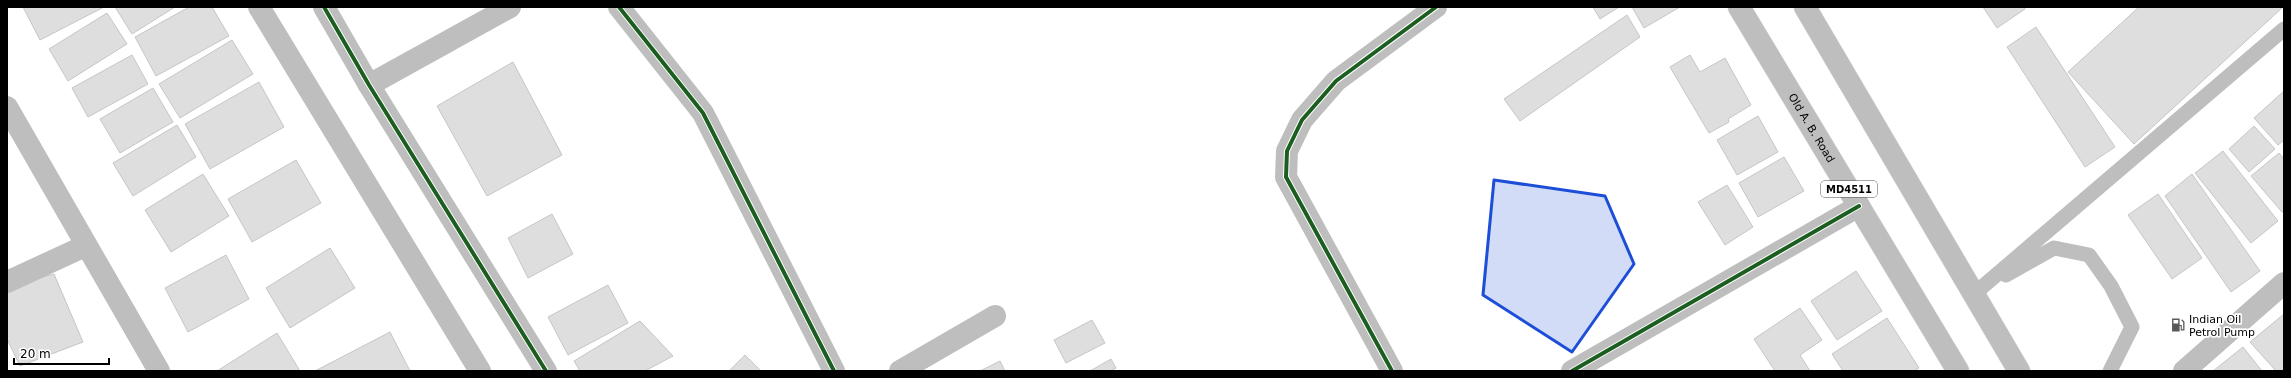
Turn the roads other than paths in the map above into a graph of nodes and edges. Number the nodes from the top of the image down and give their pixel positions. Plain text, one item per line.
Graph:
1 (259, 7) edge
2 (324, 7) edge
3 (510, 7) edge
4 (619, 7) edge
5 (1436, 7) edge
6 (1739, 7) edge
7 (1805, 7) edge
8 (2284, 29) edge
9 (369, 86) junction
10 (7, 107) edge
11 (1859, 206) junction
12 (85, 246) junction
13 (7, 282) edge
14 (2284, 284) edge
15 (1974, 294) junction
16 (995, 316) dead end
17 (159, 371) edge
18 (480, 371) edge
19 (546, 371) edge
20 (834, 371) edge
21 (900, 371) edge
22 (1392, 371) edge
23 (1572, 371) edge
24 (1958, 371) edge
25 (2019, 371) edge
26 (2110, 371) edge
27 (2184, 371) edge

1 - 18 street
2 - 9 street
3 - 9 street
4 - 20 street
5 - 22 street
6 - 11 street, Old A. B. Road / MD4511
7 - 15 street
8 - 15 lane
9 - 19 street
10 - 12 street
11 - 23 street
11 - 24 street, Old A. B. Road / MD4511
12 - 13 street
12 - 17 street
14 - 27 street
15 - 25 street
15 - 26 lane
16 - 21 street

